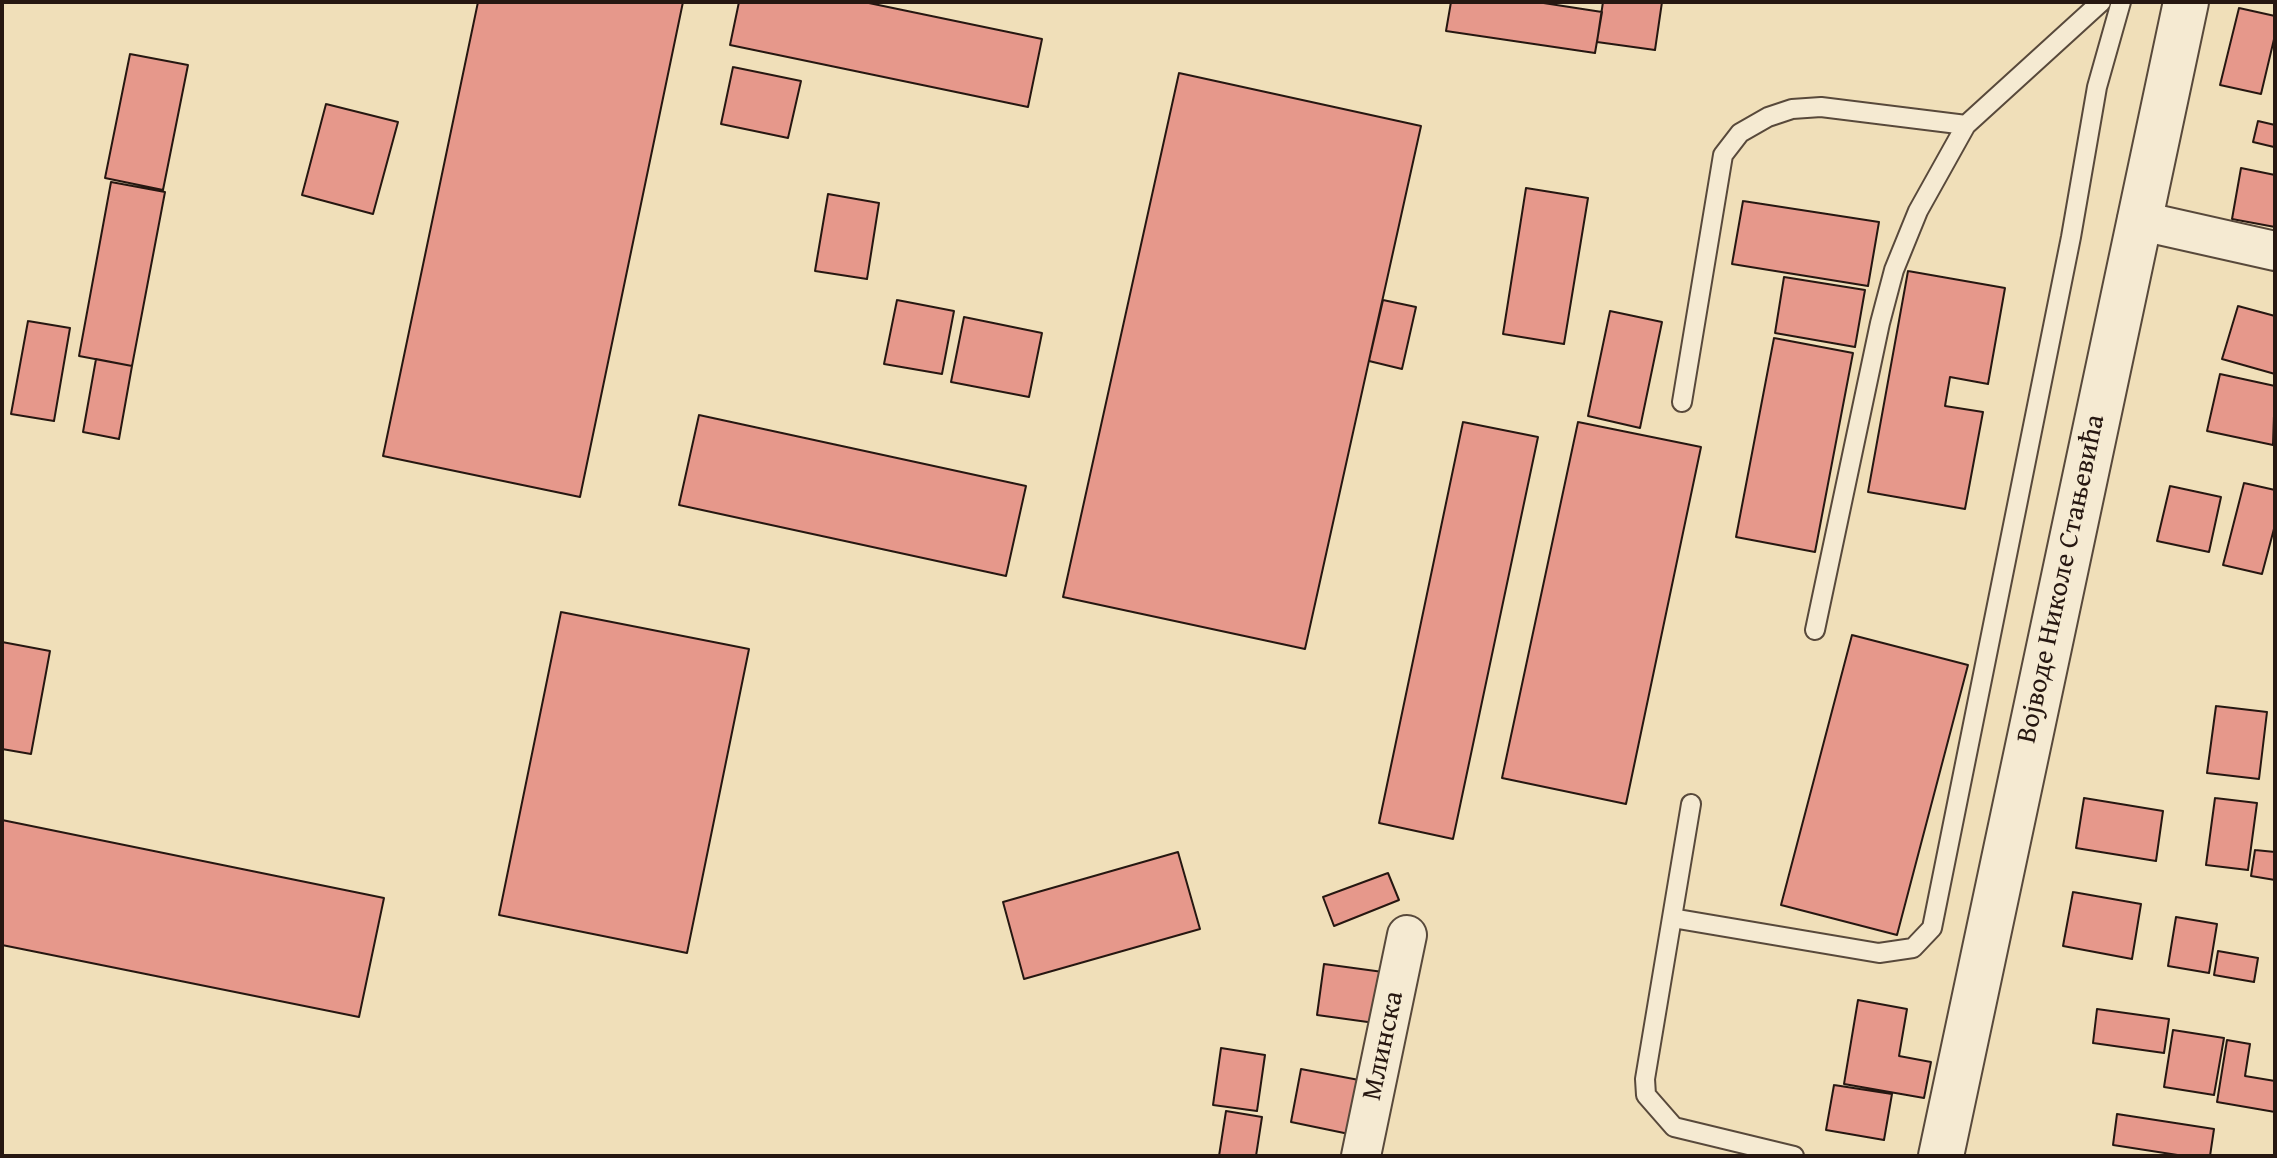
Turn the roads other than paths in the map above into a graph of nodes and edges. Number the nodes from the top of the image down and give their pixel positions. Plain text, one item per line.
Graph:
1 (2101, 2) edge
2 (2121, 2) edge
3 (2186, 2) edge
4 (1966, 125) junction
5 (2137, 220) junction
6 (2275, 251) edge
7 (1682, 402) dead end
8 (1815, 630) dead end
9 (1691, 804) dead end
10 (1672, 918) junction
11 (1407, 935) dead end
12 (1361, 1156) edge
13 (1794, 1156) edge
14 (1941, 1156) edge

1 - 4 lane
2 - 10 lane
3 - 5 street, Војводе Николе Стањевића
4 - 7 lane
4 - 8 lane
5 - 6 street
5 - 14 street, Војводе Николе Стањевића
9 - 10 lane
10 - 13 lane
11 - 12 street, Млинска

